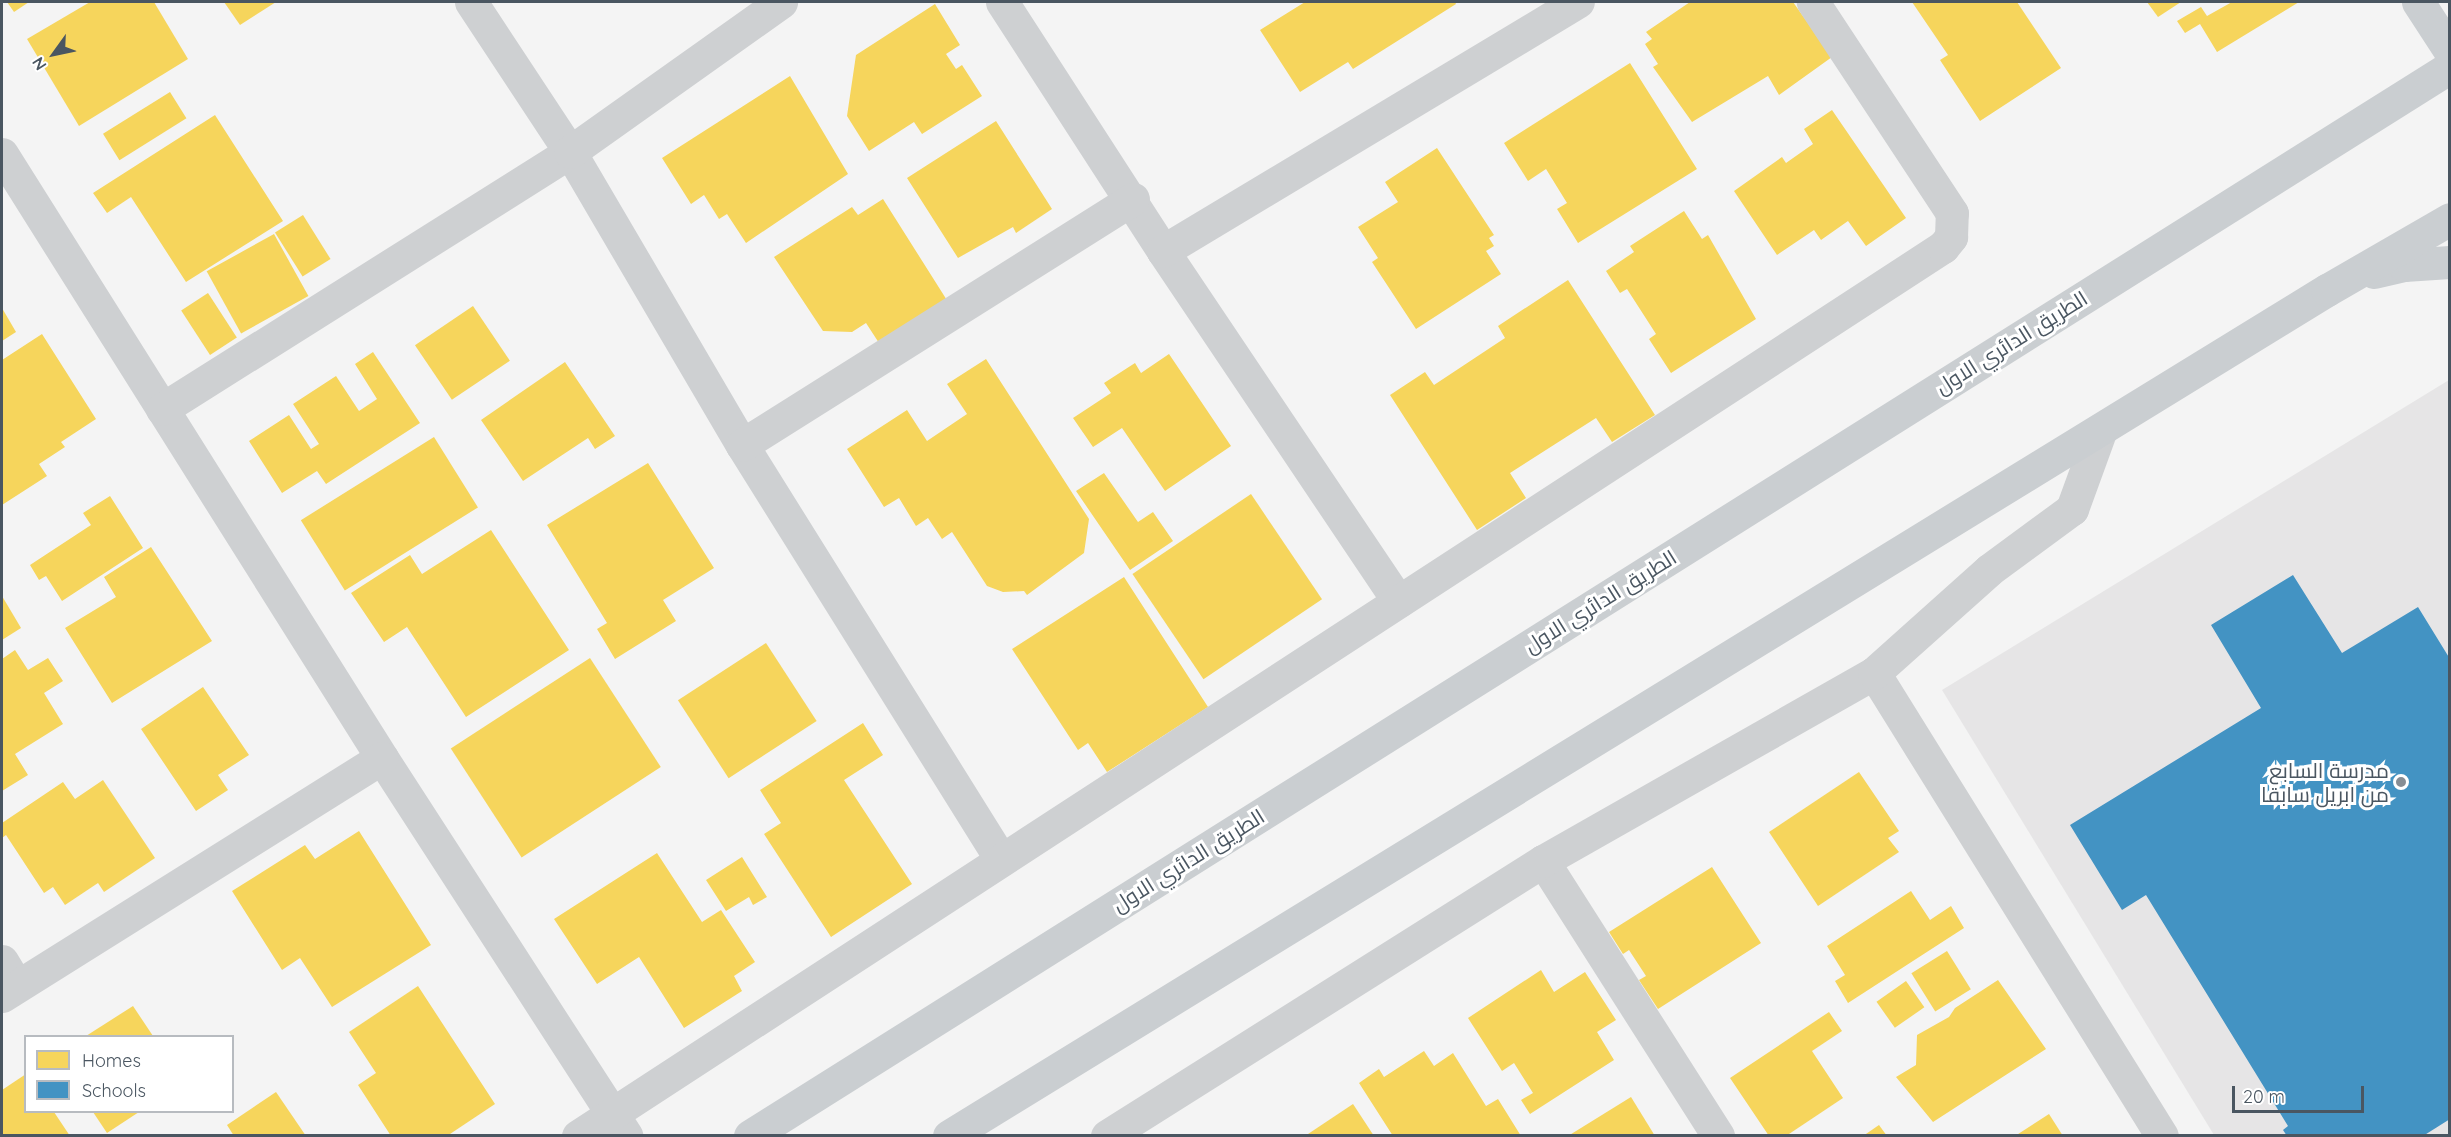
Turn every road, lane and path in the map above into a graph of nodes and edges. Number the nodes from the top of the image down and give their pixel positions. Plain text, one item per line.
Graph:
1 (471, 2) edge
2 (781, 2) edge
3 (1002, 2) edge
4 (1578, 2) edge
5 (1813, 2) edge
6 (2418, 2) edge
7 (2450, 51) edge
8 (2450, 66) edge
9 (570, 152) junction
10 (2, 154) edge
11 (1133, 199) junction
12 (2450, 219) edge
13 (1163, 251) junction
14 (2450, 262) edge
15 (2327, 290) junction
16 (162, 409) junction
17 (2100, 432) junction
18 (742, 445) junction
19 (1398, 601) junction
20 (1874, 673) junction
21 (382, 758) junction
22 (1001, 860) junction
23 (1543, 861) junction
24 (7, 981) edge
25 (620, 1124) edge
26 (578, 1136) edge
27 (750, 1136) edge
28 (949, 1136) edge
29 (1107, 1136) edge
30 (1718, 1136) edge
31 (2162, 1136) edge

1 - 9 street
2 - 9 street
3 - 11 street
4 - 13 street
5 - 19 street
6 - 7 main road
8 - 27 main road, الطريق الدائري الاول
9 - 16 street
9 - 18 street
10 - 16 street
11 - 13 street
11 - 18 street
12 - 15 main road
13 - 19 street
14 - 15 main road
15 - 17 main road
16 - 21 street
17 - 20 street
17 - 28 main road
18 - 22 street
19 - 22 street
20 - 23 street
20 - 31 street
21 - 24 street
21 - 25 street
22 - 25 street
23 - 29 street
23 - 30 street
25 - 26 street

